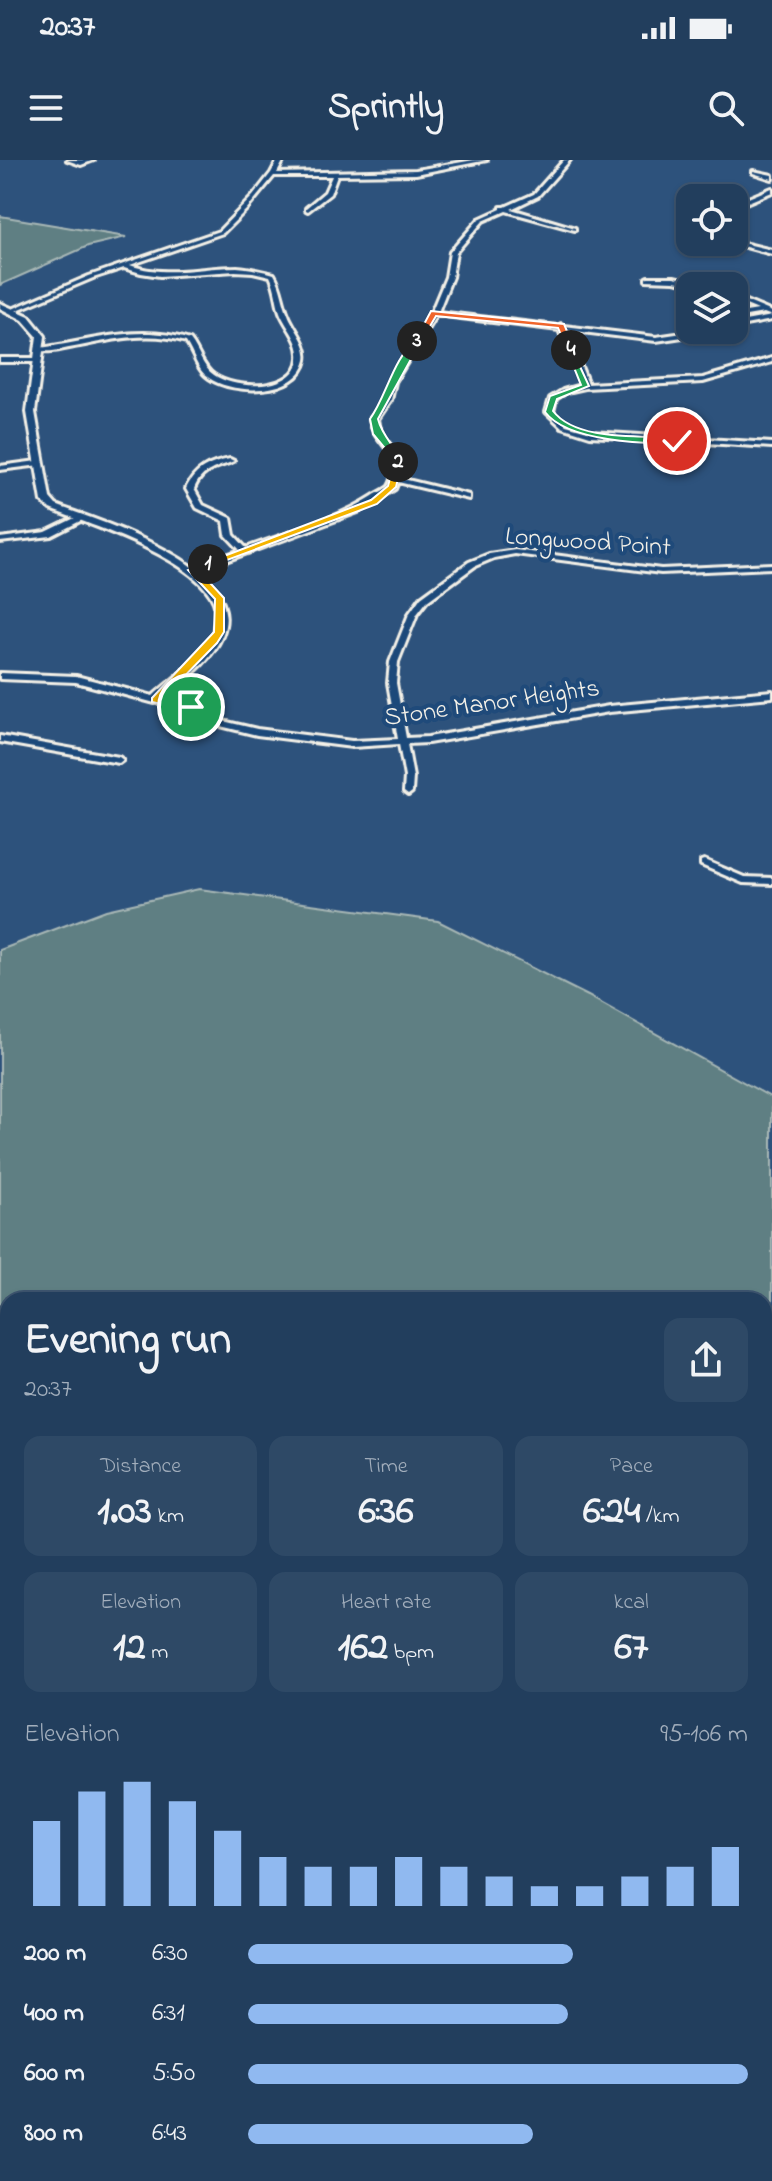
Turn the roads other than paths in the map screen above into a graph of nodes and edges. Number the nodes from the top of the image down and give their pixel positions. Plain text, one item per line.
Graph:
1 (70, 160) edge
2 (91, 160) edge
3 (281, 160) edge
4 (484, 160) edge
5 (567, 160) edge
6 (755, 172) dead end
7 (335, 174) junction
8 (276, 175) junction
9 (772, 177) edge
10 (772, 190) edge
11 (748, 200) edge
12 (503, 208) junction
13 (308, 209) dead end
14 (573, 229) dead end
15 (748, 246) edge
16 (772, 252) edge
17 (123, 265) junction
18 (648, 279) dead end
19 (676, 279) edge
20 (748, 304) edge
21 (0, 305) edge
22 (13, 310) junction
23 (434, 313) junction
24 (770, 314) edge
25 (748, 316) edge
26 (748, 320) edge
27 (561, 326) junction
28 (676, 330) edge
29 (676, 336) edge
30 (647, 337) junction
31 (40, 352) junction
32 (0, 360) edge
33 (772, 360) edge
34 (585, 386) junction
35 (772, 445) edge
36 (230, 461) dead end
37 (37, 463) junction
38 (0, 468) edge
39 (396, 479) junction
40 (466, 497) dead end
41 (82, 518) junction
42 (0, 540) edge
43 (244, 550) junction
44 (772, 566) edge
45 (193, 570) junction
46 (0, 676) edge
47 (772, 694) edge
48 (155, 700) junction
49 (0, 739) edge
50 (404, 742) junction
51 (119, 760) dead end
52 (408, 792) dead end
53 (704, 863) dead end
54 (772, 881) edge

1 - 2 street
3 - 8 street
4 - 7 street
5 - 12 street
6 - 9 street
7 - 8 street
7 - 13 street
8 - 17 street
10 - 11 street
12 - 14 street
12 - 23 street
15 - 16 street
17 - 22 street
17 - 31 street
18 - 19 street
20 - 24 street
21 - 22 street
22 - 31 street
23 - 27 street
23 - 39 street
24 - 25 street
24 - 26 street
27 - 30 street
27 - 34 street
28 - 30 street
29 - 30 street
31 - 32 street
31 - 37 street
33 - 34 street
34 - 35 street
36 - 43 street
37 - 38 street
37 - 41 street
39 - 40 street
39 - 43 street
41 - 42 street
41 - 45 street
43 - 45 street
44 - 50 street, Longwood Point
45 - 48 street
46 - 48 street
47 - 50 street, Stone Manor Heights
48 - 50 street, Stone Manor Heights
49 - 51 street
50 - 52 street, Longwood Point
53 - 54 street

